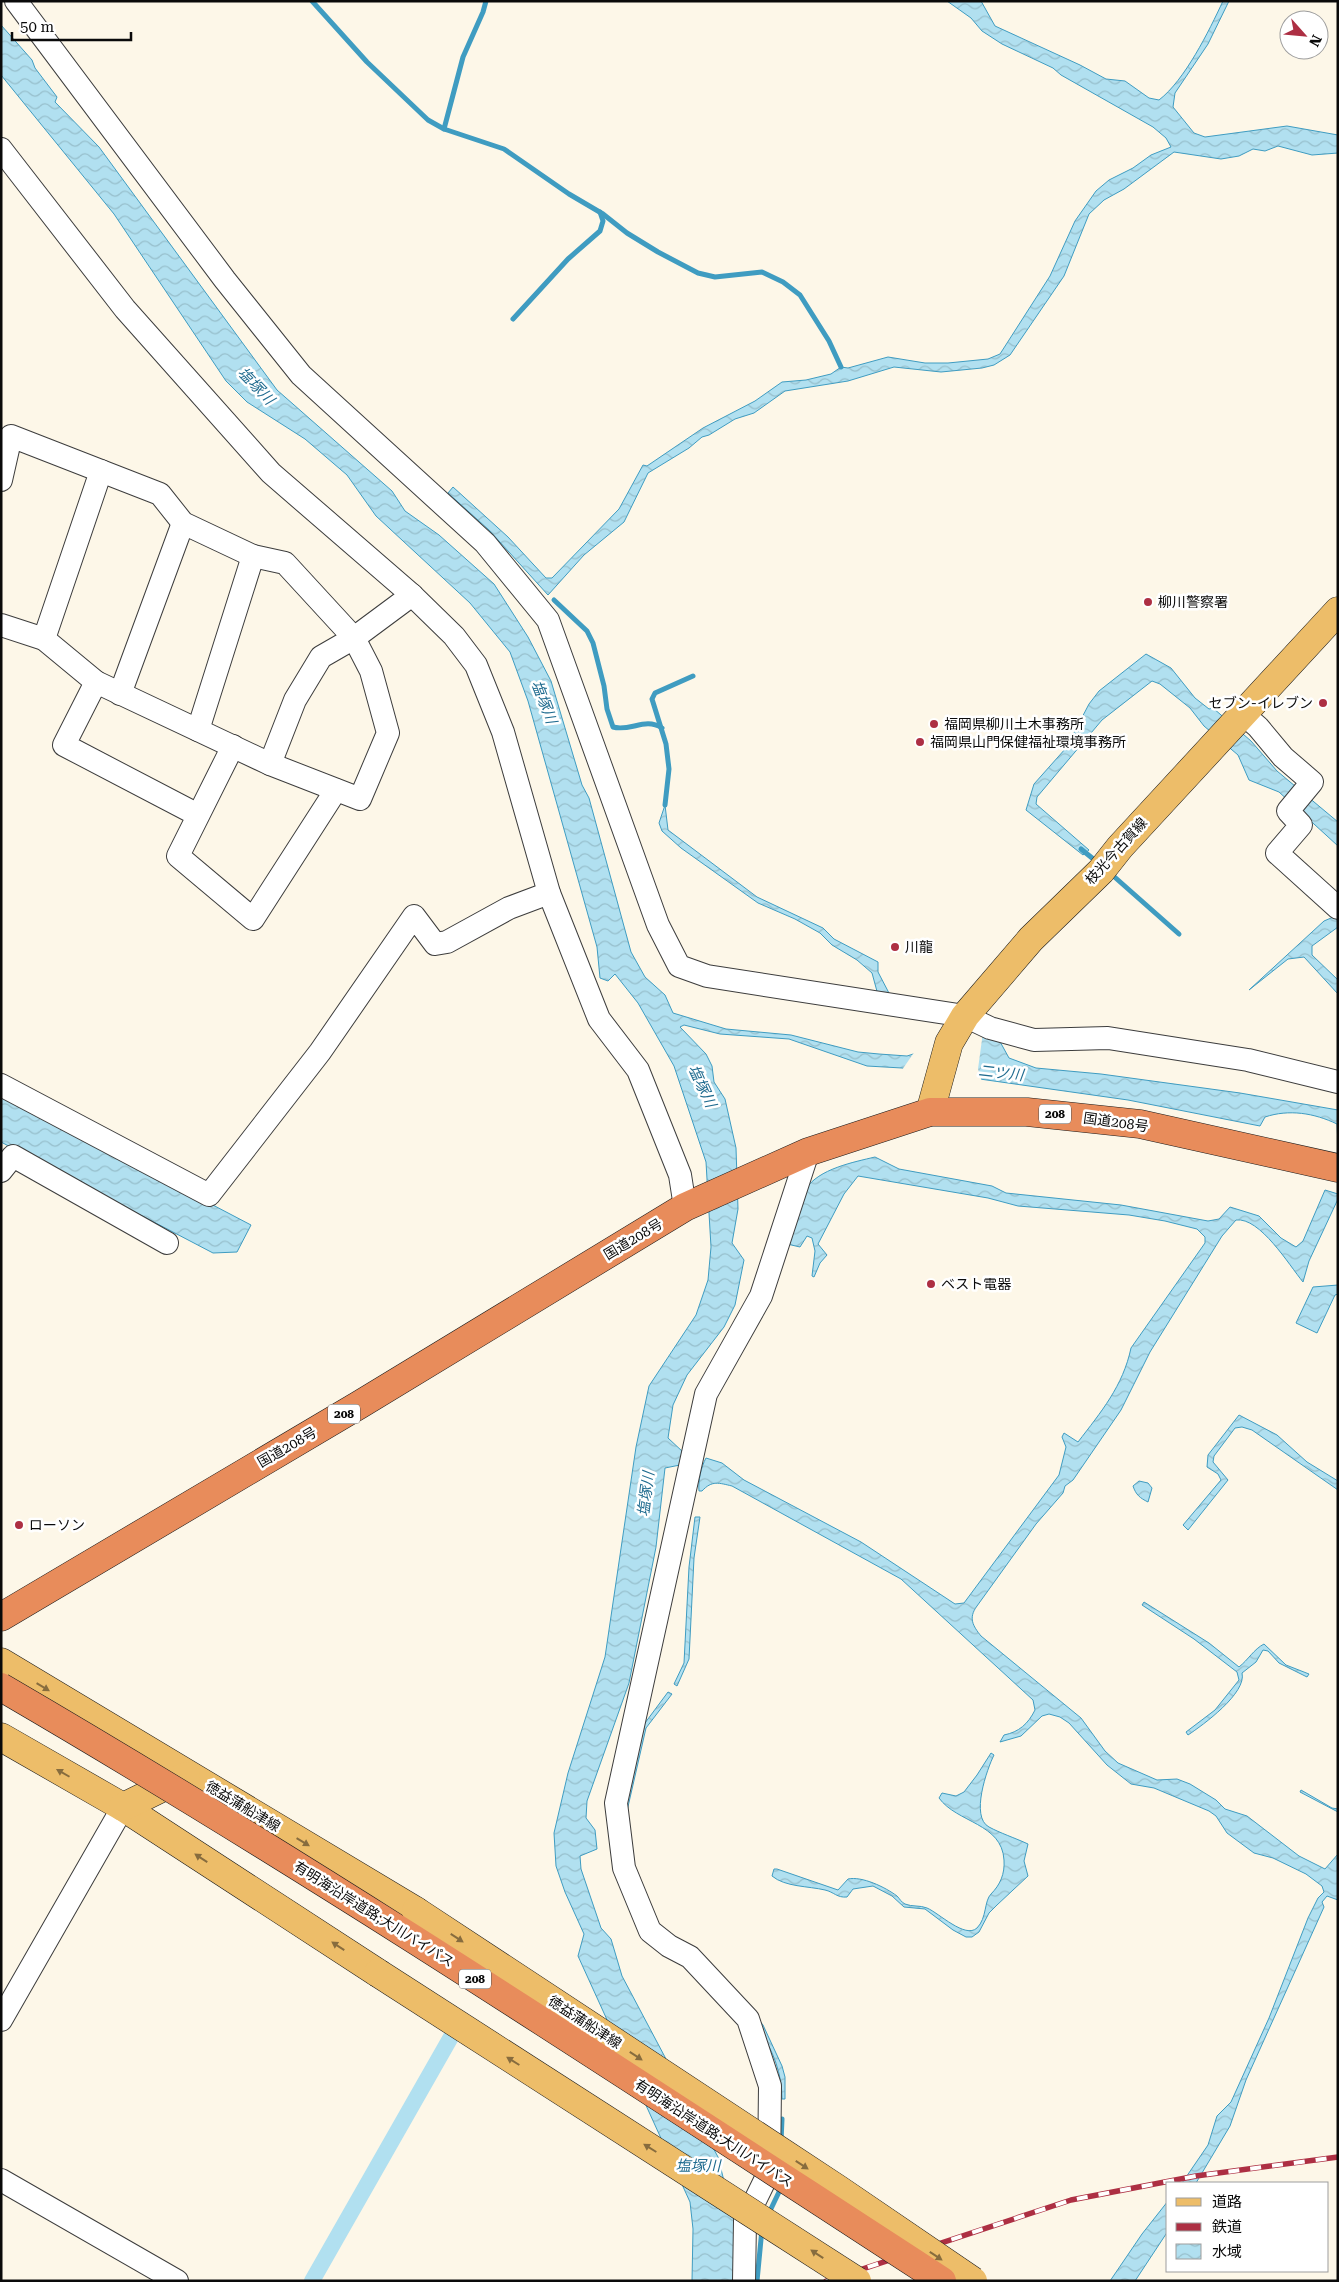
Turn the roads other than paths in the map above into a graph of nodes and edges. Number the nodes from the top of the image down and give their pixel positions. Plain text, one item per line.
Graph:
1 (16, 1) edge
2 (1, 148) edge
3 (102, 471) junction
4 (1, 480) edge
5 (183, 523) junction
6 (253, 556) junction
7 (412, 595) junction
8 (1338, 611) edge
9 (1, 625) edge
10 (354, 638) junction
11 (44, 639) junction
12 (96, 682) junction
13 (120, 694) junction
14 (1232, 726) junction
15 (198, 730) junction
16 (233, 746) junction
17 (270, 764) junction
18 (336, 790) junction
19 (198, 815) junction
20 (549, 893) junction
21 (1338, 908) edge
22 (961, 1022) junction
23 (1338, 1082) edge
24 (1, 1085) edge
25 (930, 1112) junction
26 (808, 1152) junction
27 (5, 1159) edge
28 (1338, 1168) edge
29 (685, 1207) junction
30 (167, 1243) dead end
31 (1, 1618) edge
32 (1, 1662) edge
33 (1, 1687) edge
34 (1, 1737) edge
35 (190, 1774) junction
36 (123, 1807) junction
37 (1, 2020) edge
38 (1, 2180) edge
39 (177, 2281) edge
40 (744, 2281) edge
41 (857, 2281) edge
42 (942, 2281) edge
43 (973, 2281) edge

1 - 22 street
2 - 7 street
3 - 4 street
3 - 5 street
3 - 11 street
5 - 6 street
5 - 13 street
6 - 10 street
6 - 15 street
7 - 10 street
7 - 20 street
8 - 14 main road, 枝光今古賀線
9 - 11 street
10 - 17 street
10 - 18 street
11 - 12 street
12 - 13 street
12 - 19 street
13 - 15 street
14 - 21 street
14 - 22 main road, 枝光今古賀線
15 - 16 street
16 - 17 street
16 - 19 street
17 - 18 street
18 - 19 street
20 - 24 street
20 - 29 street
22 - 23 street
22 - 25 main road, 枝光今古賀線
25 - 26 highway, 国道208号 / 208
25 - 28 highway, 国道208号 / 208
26 - 29 highway, 国道208号 / 208
26 - 40 street
27 - 30 street
29 - 31 highway, 国道208号 / 208
32 -> 35 main road, 徳益蒲船津線
33 - 42 highway, 有明海沿岸道路;大川バイパス / 208, bridge
36 -> 34 main road
35 - 36 main road, 徳益蒲船津線
35 -> 43 main road, 徳益蒲船津線, bridge
36 - 37 street
41 -> 36 main road, bridge
38 - 39 street

